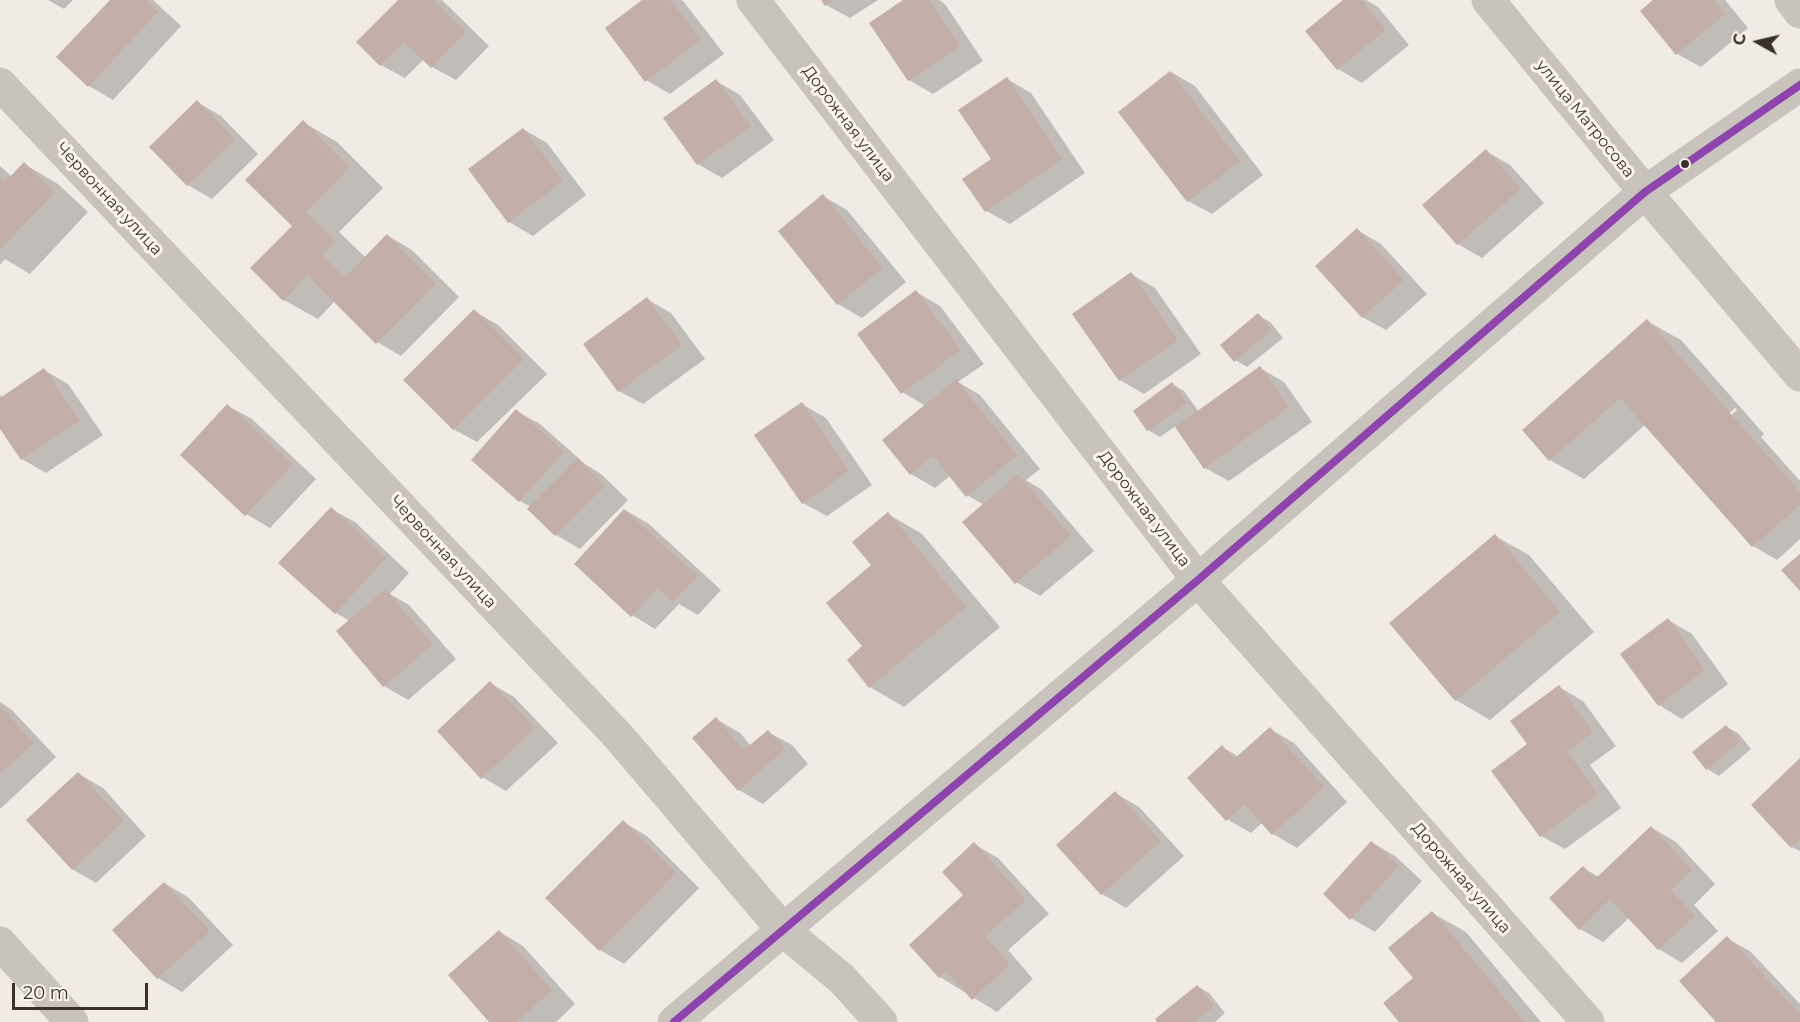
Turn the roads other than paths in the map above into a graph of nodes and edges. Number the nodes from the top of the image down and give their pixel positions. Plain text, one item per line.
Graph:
1 (753, 0) edge
2 (1488, 0) edge
3 (1791, 0) edge
4 (1800, 12) edge
5 (0, 84) edge
6 (1800, 85) edge
7 (1645, 192) junction
8 (1800, 375) edge
9 (1198, 580) junction
10 (784, 931) junction
11 (0, 943) edge
12 (72, 1022) edge
13 (674, 1022) edge
14 (881, 1022) edge
15 (1588, 1022) edge

1 - 9 street, Дорожная улица
2 - 7 street, улица Матросова
3 - 4 street
5 - 10 street, Червонная улица
6 - 7 street
7 - 8 street, улица Матросова
7 - 9 street
9 - 10 street
9 - 15 street, Дорожная улица
10 - 13 street
10 - 14 street, Червонная улица
11 - 12 street

